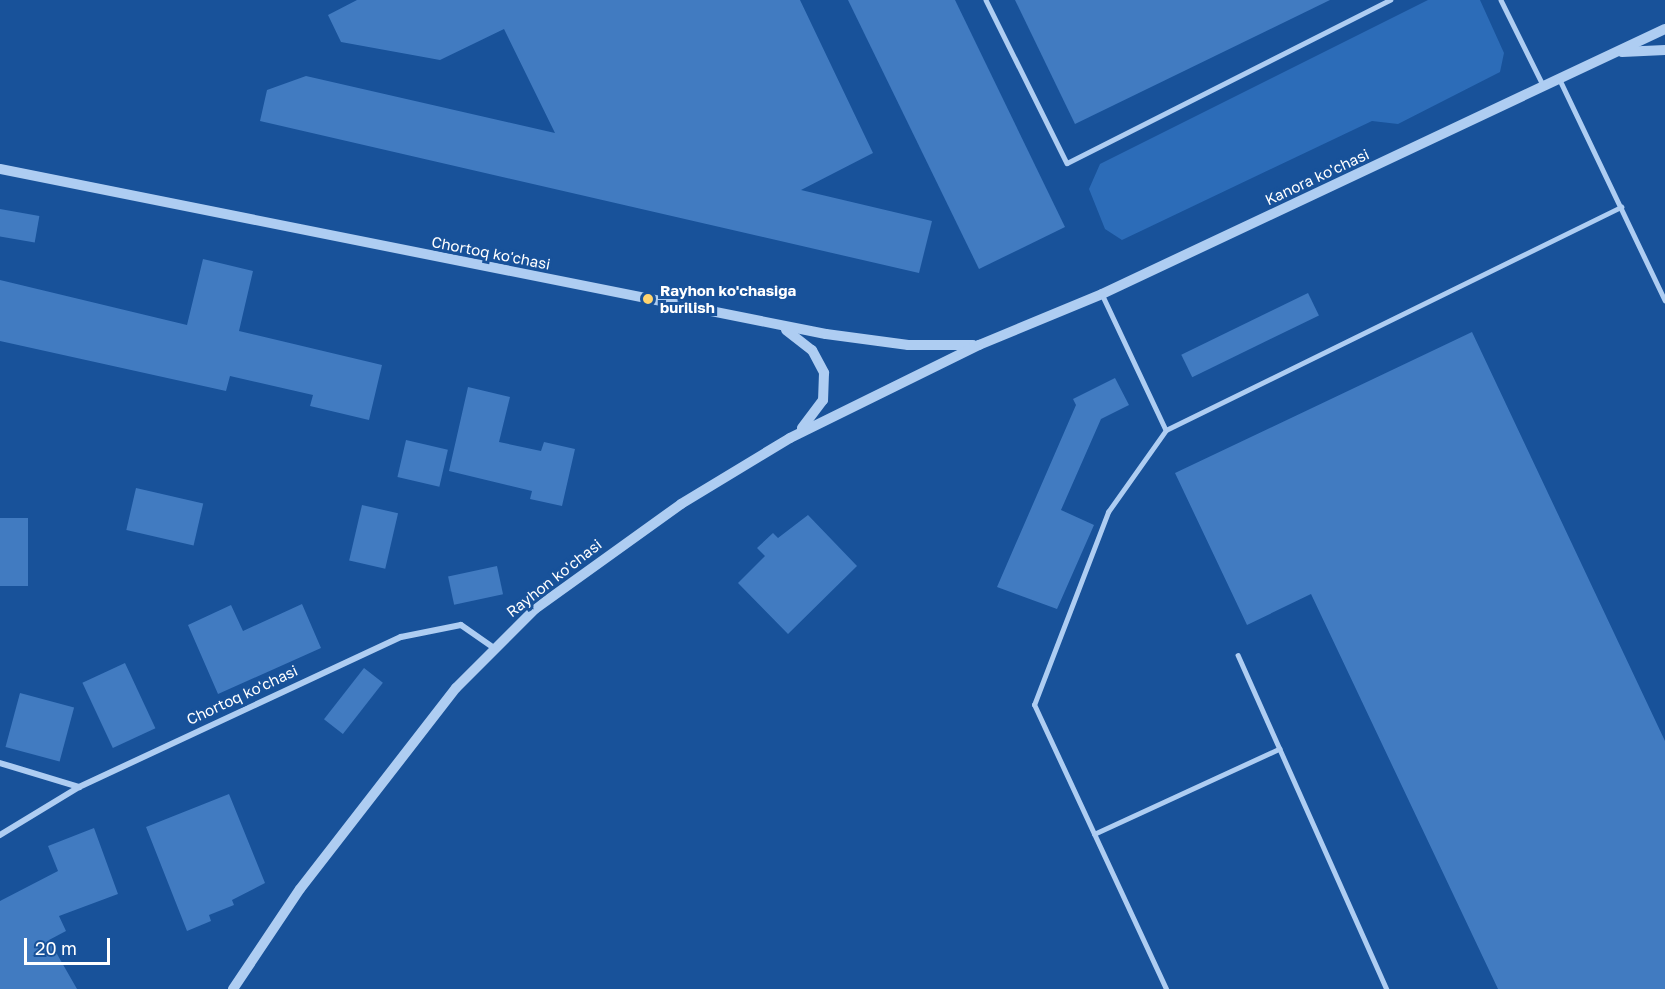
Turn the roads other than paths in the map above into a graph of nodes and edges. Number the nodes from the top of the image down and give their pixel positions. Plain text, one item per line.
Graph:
1 (986, 0) edge
2 (1390, 0) edge
3 (1501, 0) edge
4 (1665, 29) edge
5 (1665, 50) edge
6 (1619, 52) junction
7 (1560, 80) junction
8 (1544, 87) junction
9 (0, 169) edge
10 (1621, 207) junction
11 (1102, 294) junction
12 (1665, 300) edge
13 (767, 323) junction
14 (979, 345) junction
15 (1166, 429) junction
16 (790, 438) junction
17 (494, 648) junction
18 (1238, 655) dead end
19 (1279, 748) junction
20 (0, 763) edge
21 (79, 787) junction
22 (1094, 834) junction
23 (0, 835) edge
24 (233, 989) edge
25 (1166, 989) edge
26 (1387, 989) edge

1 - 2 lane
3 - 8 lane
4 - 6 street, Kanora ko'chasi
5 - 6 street
6 - 7 street, Kanora ko'chasi
7 - 8 street, Kanora ko'chasi
7 - 10 lane
8 - 11 street, Kanora ko'chasi
9 - 13 street, Chortoq ko'chasi
10 - 12 lane
10 - 15 lane
11 - 14 street, Kanora ko'chasi
11 - 15 lane
13 - 14 street, Chortoq ko'chasi
13 - 16 street
14 - 16 street, Rayhon ko'chasi
15 - 22 lane
16 - 17 street, Rayhon ko'chasi
17 - 21 street, Chortoq ko'chasi
17 - 24 street, Rayhon ko'chasi
18 - 19 lane
19 - 22 lane
19 - 26 lane
20 - 21 street
21 - 23 street, Chortoq ko'chasi
22 - 25 lane

